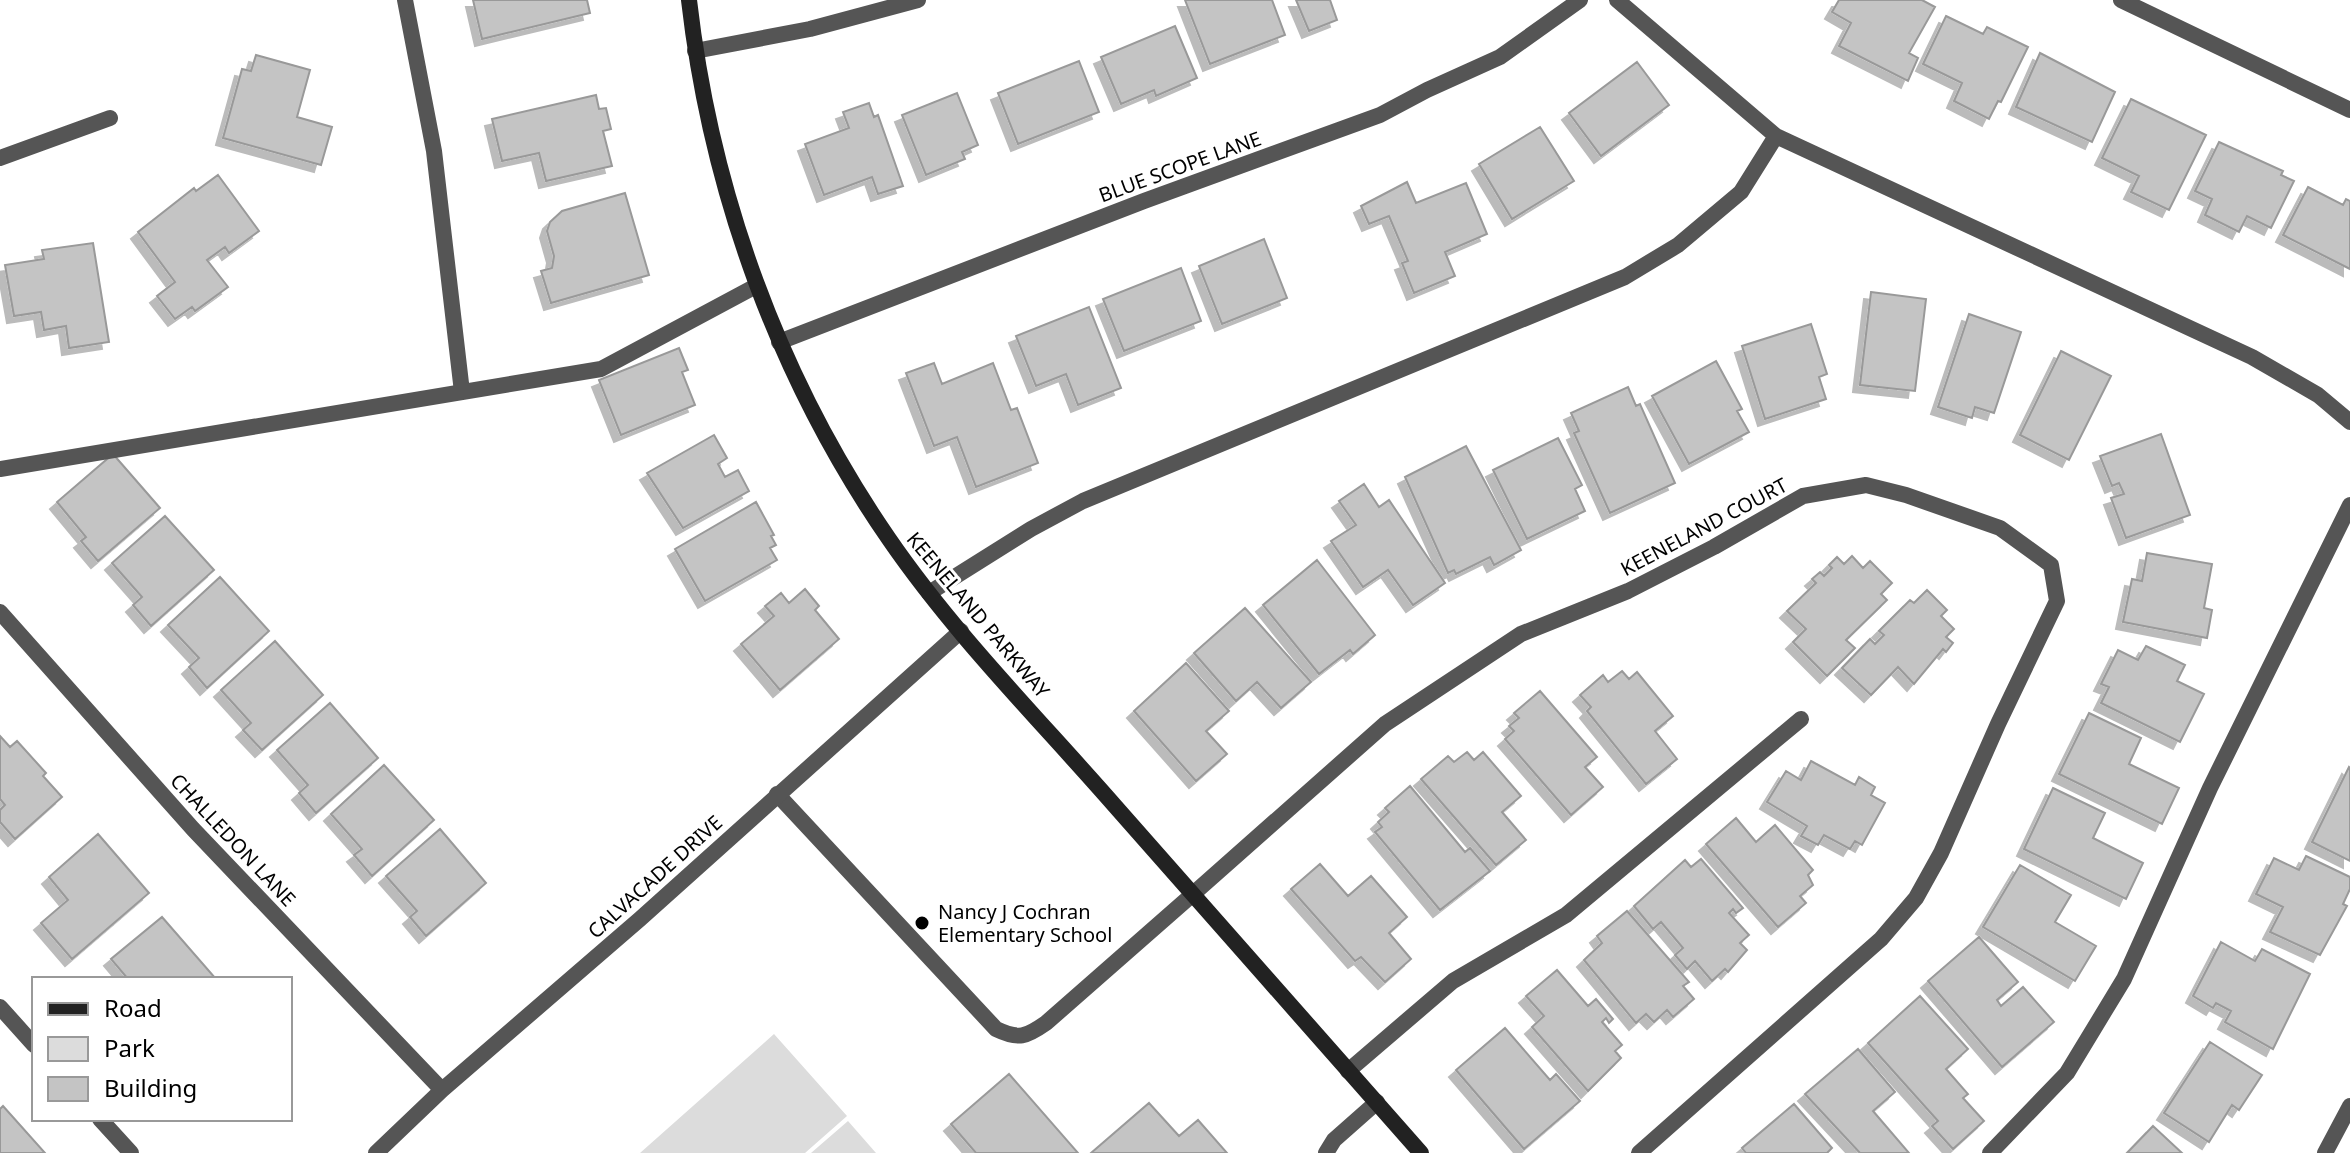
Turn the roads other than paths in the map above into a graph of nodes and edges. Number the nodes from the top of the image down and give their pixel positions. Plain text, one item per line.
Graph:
1 (405, 0) edge
2 (689, 0) edge
3 (918, 0) edge
4 (1580, 0) edge
5 (1617, 0) edge
6 (2121, 0) edge
7 (695, 51) junction
8 (2350, 110) edge
9 (110, 118) dead end
10 (1776, 136) junction
11 (0, 158) edge
12 (756, 286) junction
13 (779, 342) junction
14 (462, 392) junction
15 (2350, 422) edge
16 (0, 469) edge
17 (2350, 505) edge
18 (929, 593) junction
19 (0, 612) edge
20 (961, 631) junction
21 (1801, 719) dead end
22 (777, 794) junction
23 (1193, 894) junction
24 (0, 1007) edge
25 (32, 1043) edge
26 (1348, 1071) junction
27 (442, 1090) junction
28 (1377, 1102) junction
29 (2350, 1106) edge
30 (102, 1121) edge
31 (131, 1153) edge
32 (376, 1153) edge
33 (1326, 1153) edge
34 (1421, 1153) edge
35 (1639, 1153) edge
36 (1990, 1153) edge
37 (2325, 1153) edge

1 - 14 street
2 - 7 street, KEENELAND PARKWAY
3 - 7 street
4 - 13 street, BLUE SCOPE LANE
5 - 10 street
6 - 8 street
7 - 12 street, KEENELAND PARKWAY
9 - 11 street
10 - 15 street
10 - 18 street
12 - 13 street, KEENELAND PARKWAY
12 - 14 street
13 - 18 street, KEENELAND PARKWAY
14 - 16 street
17 - 36 street
18 - 20 street, KEENELAND PARKWAY
19 - 27 street, CHALLEDON LANE
20 - 22 street, CALVACADE DRIVE
20 - 23 street, KEENELAND PARKWAY
21 - 26 street
22 - 23 street, KEENELAND COURT
22 - 27 street, CALVACADE DRIVE
23 - 26 street, KEENELAND PARKWAY
23 - 35 street, KEENELAND COURT
24 - 25 street
26 - 28 street, KEENELAND PARKWAY
27 - 32 street, CALVACADE DRIVE
28 - 33 street
28 - 34 street, KEENELAND PARKWAY
29 - 37 street
30 - 31 street

